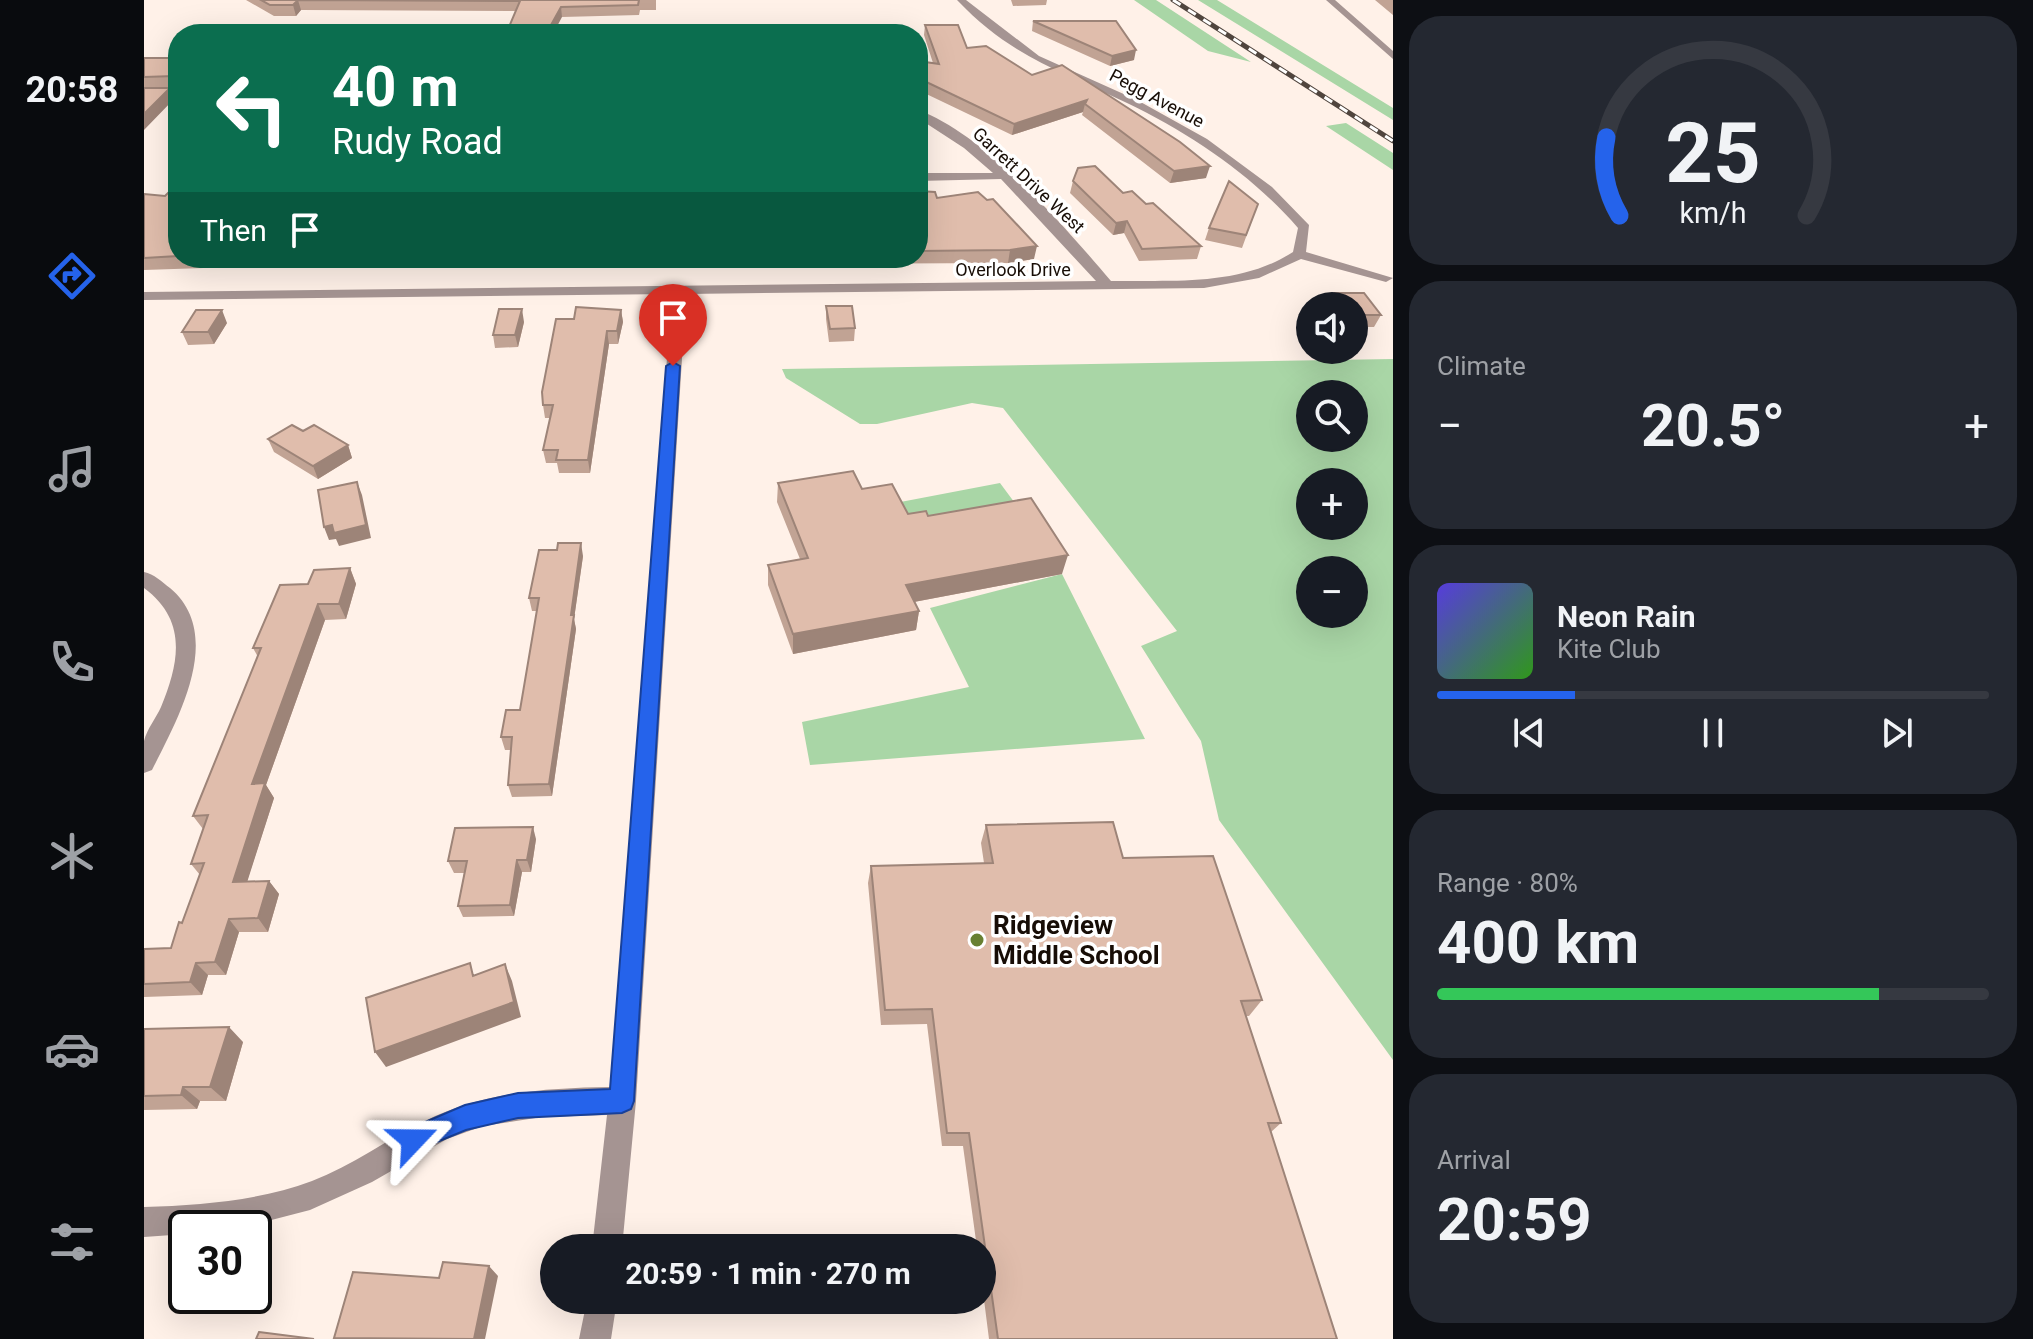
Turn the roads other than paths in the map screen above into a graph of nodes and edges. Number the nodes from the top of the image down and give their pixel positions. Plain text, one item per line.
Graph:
1 (961, 0) edge
2 (1330, 0) edge
3 (1393, 56) edge
4 (144, 93) edge
5 (168, 93) edge
6 (928, 119) edge
7 (1000, 176) junction
8 (928, 177) edge
9 (1299, 254) junction
10 (1386, 278) dead end
11 (1107, 285) junction
12 (679, 290) junction
13 (144, 296) edge
14 (144, 578) edge
15 (144, 764) edge
16 (622, 1101) junction
17 (144, 1222) edge
18 (608, 1234) edge
19 (599, 1314) edge
20 (595, 1339) edge

1 - 9 street, Pegg Avenue
2 - 3 street
4 - 5 street
6 - 7 street, Garrett Drive West
7 - 8 street
7 - 11 street, Garrett Drive West
9 - 10 street
9 - 11 street, Overlook Drive
11 - 12 street, Overlook Drive
12 - 13 street, Overlook Drive
12 - 16 street
14 - 15 street
16 - 17 street
16 - 18 street
19 - 20 street

